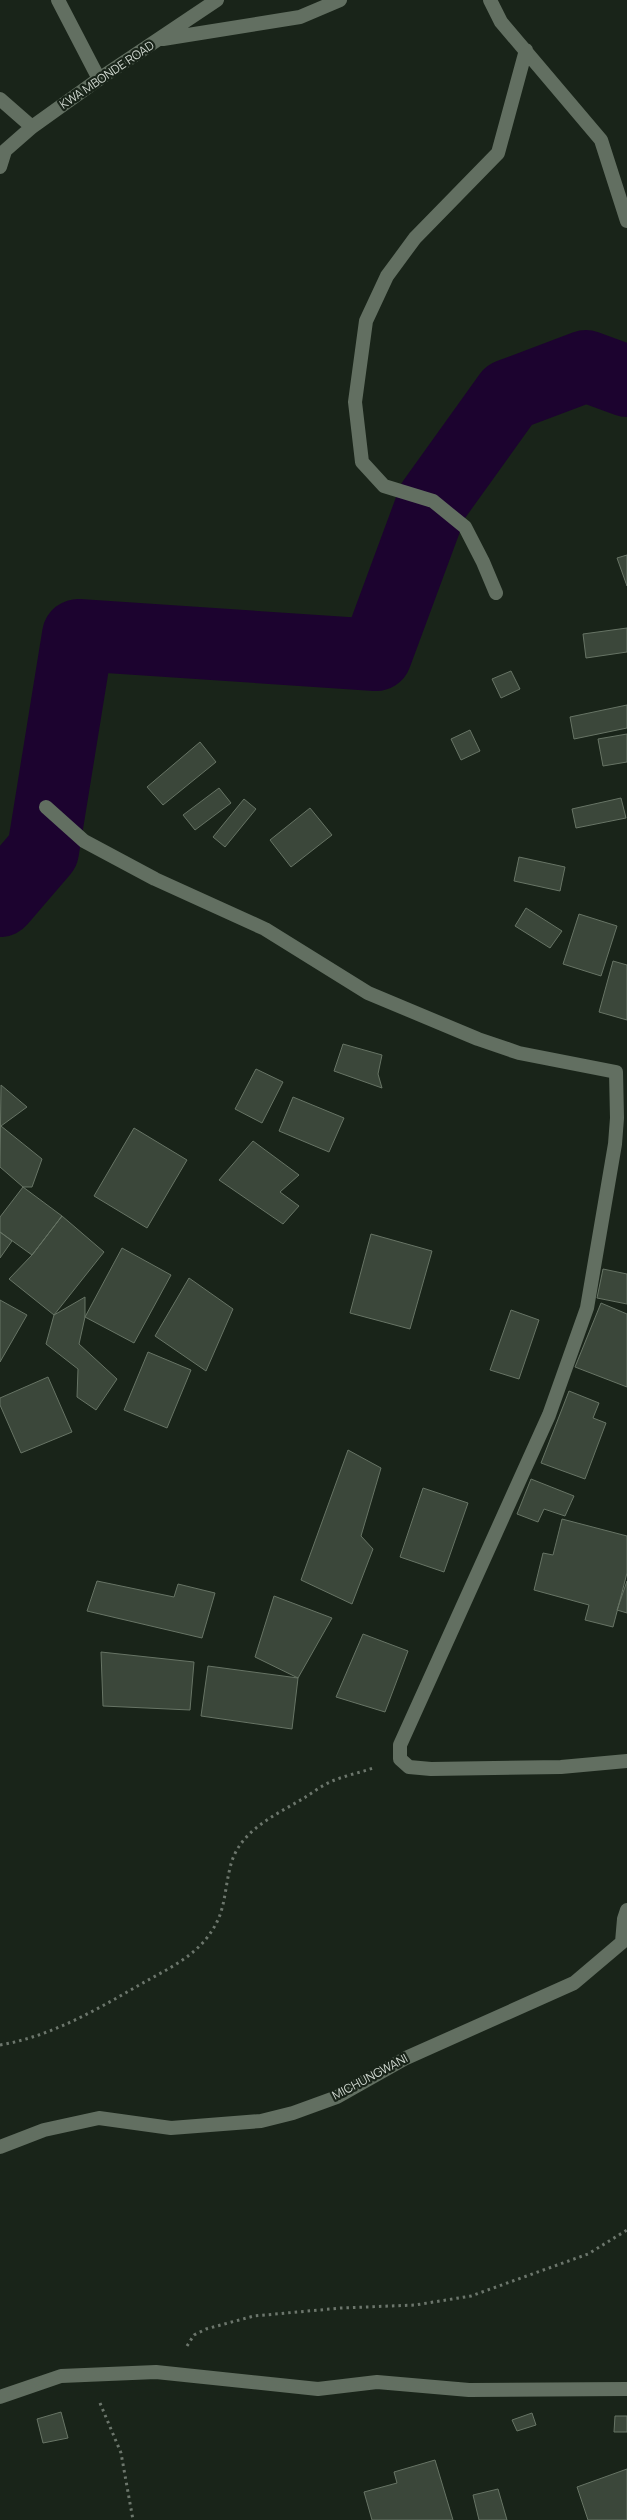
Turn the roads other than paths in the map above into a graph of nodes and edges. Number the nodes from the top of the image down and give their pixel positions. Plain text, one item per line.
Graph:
1 (58, 0) edge
2 (216, 0) edge
3 (340, 0) edge
4 (490, 0) edge
5 (160, 40) junction
6 (526, 50) junction
7 (99, 79) junction
8 (0, 99) edge
9 (32, 127) junction
10 (3, 153) edge
11 (0, 167) edge
12 (627, 221) edge
13 (496, 593) dead end
14 (46, 807) dead end
15 (627, 1761) edge
16 (627, 1910) edge
17 (625, 1940) edge
18 (0, 2147) edge
19 (627, 2389) edge
20 (0, 2397) edge

1 - 7 street
2 - 5 street, KWA MBONDE ROAD
3 - 5 street
4 - 6 street
5 - 7 street, KWA MBONDE ROAD
6 - 12 street
6 - 13 street
7 - 9 street, KWA MBONDE ROAD
8 - 9 street
9 - 10 street, KWA MBONDE ROAD
10 - 11 street
14 - 15 street
16 - 17 street
17 - 18 street, MICHUNGWANI
19 - 20 street

